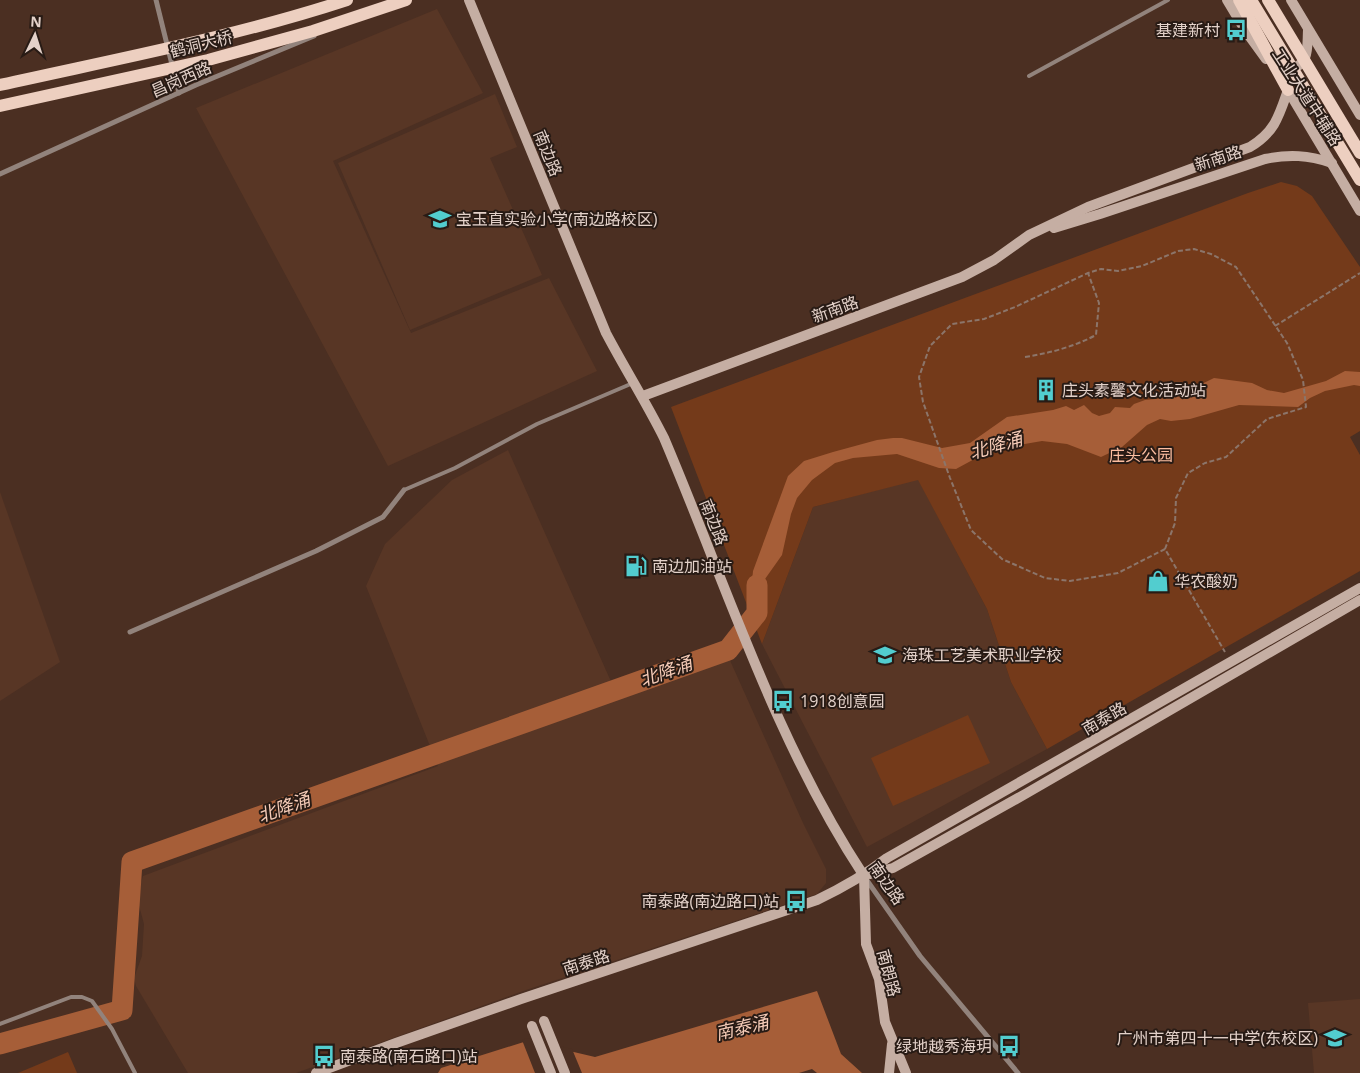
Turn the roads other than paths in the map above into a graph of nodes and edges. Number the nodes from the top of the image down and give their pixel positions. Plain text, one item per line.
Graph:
1 (156, 0) edge
2 (347, 0) edge
3 (404, 0) edge
4 (468, 0) edge
5 (1168, 0) edge
6 (1227, 0) edge
7 (1239, 0) edge
8 (1251, 0) edge
9 (1268, 0) edge
10 (1291, 0) edge
11 (1308, 30) junction
12 (1254, 43) junction
13 (1266, 50) junction
14 (1030, 76) dead end
15 (0, 85) edge
16 (1288, 90) junction
17 (179, 93) junction
18 (0, 106) edge
19 (1358, 109) edge
20 (1360, 153) edge
21 (1332, 163) junction
22 (0, 174) edge
23 (1360, 180) edge
24 (1360, 211) edge
25 (1030, 235) junction
26 (633, 382) junction
27 (643, 396) junction
28 (404, 490) joint
29 (1360, 588) edge
30 (1360, 600) edge
31 (130, 632) dead end
32 (864, 876) junction
33 (544, 1021) dead end
34 (0, 1024) edge
35 (532, 1026) dead end
36 (892, 1038) junction
37 (135, 1073) edge
38 (316, 1073) edge
39 (551, 1073) edge
40 (565, 1073) edge
41 (888, 1073) edge
42 (906, 1073) edge
43 (1018, 1073) edge

1 - 17 street
2 - 15 main road, 鹤洞大桥, bridge
3 - 17 street, 昌岗西路
3 - 18 main road, 鹤洞大桥, bridge
4 - 26 street, 南边路
5 - 14 lane
6 - 12 street, 工业大道中辅路
7 - 13 main road
8 - 23 main road, bridge
9 - 20 main road, bridge
10 - 11 street
11 - 13 street
11 - 19 street
12 - 13 street
12 - 16 street, 工业大道中辅路
13 - 16 main road
16 - 21 street, 工业大道中辅路
16 - 25 street, 新南路
17 - 22 street, 昌岗西路
21 - 24 street, 工业大道中辅路
21 - 25 street, 新南路
25 - 27 street, 新南路
26 - 27 street, 南边路
26 - 28 lane
27 - 32 street, 南边路
28 - 31 street
29 - 32 street, 南泰路
30 - 32 street, 南泰路
32 - 36 street, 南朗路
32 - 38 street, 南泰路
32 - 43 street, 南边路
33 - 40 street
34 - 37 lane
35 - 39 street
36 - 41 street
36 - 42 street, 南朗路

